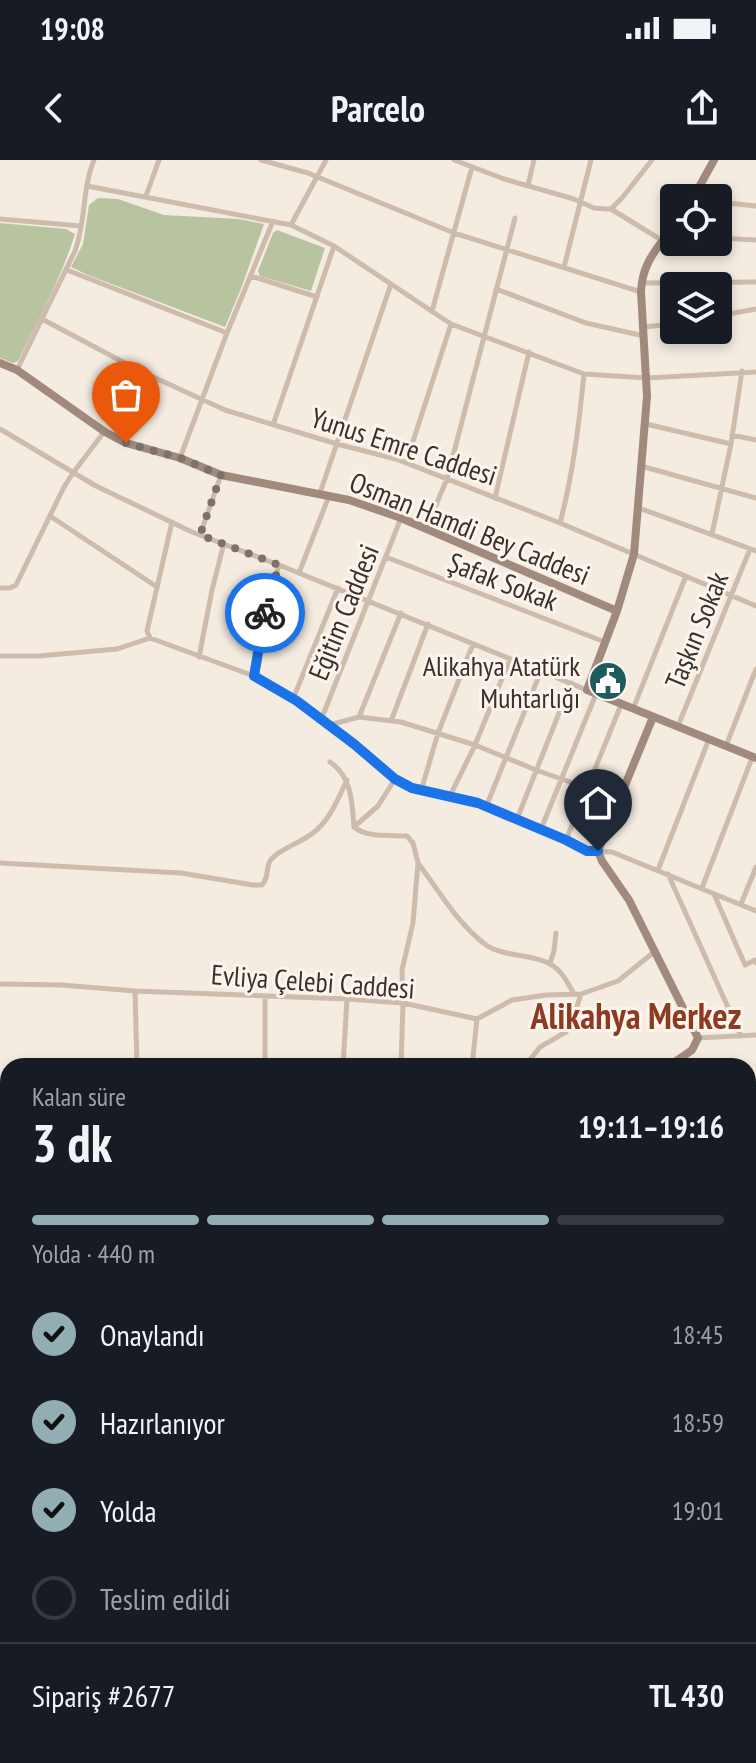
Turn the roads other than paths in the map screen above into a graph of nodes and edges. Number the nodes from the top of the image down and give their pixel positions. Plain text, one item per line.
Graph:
1 (94, 160) edge
2 (159, 160) edge
3 (261, 160) edge
4 (326, 160) edge
5 (454, 160) edge
6 (534, 160) edge
7 (591, 160) edge
8 (652, 160) edge
9 (714, 160) edge
10 (472, 167) junction
11 (317, 177) junction
12 (703, 184) edge
13 (528, 185) junction
14 (87, 186) junction
15 (146, 196) junction
16 (579, 201) junction
17 (732, 203) edge
18 (756, 206) edge
19 (611, 209) junction
20 (515, 218) dead end
21 (0, 219) edge
22 (273, 221) junction
23 (291, 225) junction
24 (81, 226) junction
25 (454, 233) junction
26 (660, 234) edge
27 (732, 239) edge
28 (756, 240) edge
29 (334, 246) junction
30 (660, 247) edge
31 (507, 249) junction
32 (564, 267) junction
33 (67, 270) junction
34 (251, 276) junction
35 (756, 282) edge
36 (391, 284) junction
37 (641, 287) junction
38 (496, 289) junction
39 (317, 297) junction
40 (756, 309) edge
41 (432, 311) junction
42 (732, 313) edge
43 (42, 319) junction
44 (451, 324) junction
45 (660, 328) edge
46 (644, 332) junction
47 (227, 333) junction
48 (484, 336) junction
49 (529, 352) junction
50 (0, 363) edge
51 (17, 370) junction
52 (742, 371) junction
53 (756, 372) edge
54 (584, 374) junction
55 (647, 378) junction
56 (203, 401) junction
57 (646, 424) junction
58 (273, 425) junction
59 (0, 429) edge
60 (105, 432) junction
61 (732, 435) junction
62 (756, 440) edge
63 (337, 444) junction
64 (731, 444) junction
65 (180, 458) junction
66 (406, 463) junction
67 (641, 466) junction
68 (73, 473) junction
69 (221, 475) junction
70 (447, 479) junction
71 (722, 488) junction
72 (324, 495) junction
73 (495, 498) junction
74 (756, 498) edge
75 (638, 507) junction
76 (50, 516) junction
77 (401, 518) junction
78 (172, 522) junction
79 (560, 523) junction
80 (425, 528) junction
81 (712, 534) junction
82 (200, 535) junction
83 (224, 543) junction
84 (753, 550) edge
85 (634, 554) junction
86 (386, 557) junction
87 (279, 565) junction
88 (299, 573) junction
89 (686, 576) junction
90 (157, 587) junction
91 (0, 588) edge
92 (338, 588) junction
93 (732, 596) junction
94 (369, 600) junction
95 (756, 606) edge
96 (617, 611) junction
97 (401, 613) junction
98 (428, 624) junction
99 (150, 638) junction
100 (606, 642) junction
101 (473, 644) junction
102 (0, 656) edge
103 (199, 657) junction
104 (510, 659) junction
105 (756, 669) edge
106 (541, 671) junction
107 (254, 676) junction
108 (571, 683) junction
109 (592, 692) junction
110 (293, 699) junction
111 (622, 704) junction
112 (633, 709) junction
113 (359, 717) junction
114 (653, 717) junction
115 (321, 720) junction
116 (391, 721) junction
117 (329, 725) junction
118 (677, 727) junction
119 (438, 733) junction
120 (709, 739) junction
121 (475, 745) junction
122 (726, 746) junction
123 (754, 757) edge
124 (507, 758) junction
125 (330, 762) dead end
126 (536, 770) junction
127 (395, 779) junction
128 (562, 779) junction
129 (347, 780) junction
130 (589, 785) junction
131 (421, 791) junction
132 (622, 793) junction
133 (450, 796) junction
134 (486, 807) junction
135 (517, 819) junction
136 (354, 827) junction
137 (541, 830) junction
138 (566, 840) junction
139 (598, 851) junction
140 (0, 863) edge
141 (418, 863) junction
142 (756, 867) edge
143 (658, 870) junction
144 (668, 874) junction
145 (702, 888) junction
146 (713, 893) junction
147 (741, 904) junction
148 (756, 911) edge
149 (556, 933) dead end
150 (654, 952) junction
151 (550, 963) junction
152 (756, 963) edge
153 (0, 984) edge
154 (135, 991) junction
155 (578, 994) junction
156 (265, 997) junction
157 (347, 999) junction
158 (403, 1003) junction
159 (477, 1019) junction
160 (756, 1035) edge
161 (741, 1036) junction
162 (698, 1038) junction
163 (137, 1058) edge
164 (265, 1058) edge
165 (343, 1058) edge
166 (401, 1058) edge
167 (473, 1058) edge
168 (531, 1058) edge
169 (680, 1058) edge

1 - 14 street
2 - 15 street
3 - 11 street
4 - 11 street
5 - 10 street
6 - 13 street
7 - 16 street
8 - 19 street
9 - 12 street
10 - 13 street
10 - 25 street
11 - 23 street
11 - 25 street
13 - 16 street
14 - 15 street
14 - 24 street
15 - 22 street
16 - 19 street
16 - 32 street
17 - 18 street
19 - 26 street
20 - 31 street
21 - 24 street
22 - 23 street
22 - 34 street
23 - 29 street
24 - 33 street
25 - 31 street
25 - 41 street
27 - 28 street
29 - 36 street
29 - 39 street
30 - 37 street
31 - 32 street
31 - 38 street
32 - 37 street
33 - 43 street
33 - 47 street
34 - 39 street
34 - 47 street
35 - 37 street
36 - 41 street
36 - 63 street
37 - 46 street
38 - 46 street
38 - 48 street
39 - 58 street
40 - 42 street
41 - 44 street
43 - 51 street
43 - 56 street, Yunus Emre Caddesi
44 - 48 street
44 - 66 street
45 - 46 street
46 - 55 street
47 - 56 street
48 - 49 street
48 - 70 street
49 - 54 street
49 - 73 street
50 - 51 street, Osman Hamdi Bey Caddesi
51 - 60 street, Osman Hamdi Bey Caddesi
52 - 53 street
52 - 55 street
52 - 61 street
54 - 55 street
54 - 79 street
55 - 57 street
56 - 58 street, Yunus Emre Caddesi
56 - 65 street
57 - 64 street
57 - 67 street
58 - 63 street, Yunus Emre Caddesi
59 - 68 street
60 - 65 street, Osman Hamdi Bey Caddesi
60 - 68 street
61 - 62 street
61 - 64 street
63 - 66 street, Yunus Emre Caddesi
63 - 72 street
64 - 71 street
65 - 69 street, Osman Hamdi Bey Caddesi
66 - 70 street, Yunus Emre Caddesi
67 - 71 street
67 - 75 street
68 - 76 street
68 - 78 street
69 - 72 street, Osman Hamdi Bey Caddesi
69 - 82 street
70 - 73 street, Yunus Emre Caddesi
70 - 80 street
71 - 74 street
71 - 81 street
72 - 77 street, Osman Hamdi Bey Caddesi
72 - 88 street
73 - 79 street, Yunus Emre Caddesi
75 - 81 street
75 - 85 street
76 - 90 street
76 - 91 street
77 - 80 street, Osman Hamdi Bey Caddesi
77 - 86 street, Eğitim Caddesi
78 - 82 street
78 - 90 street
79 - 85 street, Yunus Emre Caddesi
80 - 96 street, Osman Hamdi Bey Caddesi
81 - 84 street
82 - 83 street
83 - 87 street
83 - 103 street
84 - 93 street, Taşkın Sokak
85 - 89 street, Yunus Emre Caddesi
85 - 96 street
86 - 94 street, Eğitim Caddesi
86 - 100 street, Şafak Sokak
87 - 88 street
87 - 107 street
88 - 92 street
89 - 93 street, Yunus Emre Caddesi
89 - 112 street
90 - 99 street
92 - 94 street
92 - 110 street
93 - 95 street, Yunus Emre Caddesi
93 - 118 street, Taşkın Sokak
94 - 97 street
94 - 115 street, Eğitim Caddesi
96 - 100 street
97 - 98 street
97 - 113 street
98 - 101 street
98 - 116 street
99 - 102 street
99 - 103 street
100 - 109 street
101 - 104 street
101 - 119 street
103 - 107 street
104 - 106 street
104 - 121 street
105 - 122 street
106 - 108 street
106 - 124 street
107 - 110 street
108 - 109 street
108 - 126 street
109 - 111 street
109 - 128 street
110 - 115 street
111 - 112 street
111 - 130 street
112 - 114 street
113 - 116 street
113 - 117 street
114 - 118 street
114 - 132 street
115 - 117 street
116 - 119 street
117 - 127 street
118 - 120 street
119 - 121 street
119 - 131 street
120 - 122 street
120 - 143 street
121 - 124 street
121 - 133 street
122 - 123 street
123 - 145 street
124 - 126 street
124 - 134 street
125 - 129 street
126 - 128 street
126 - 135 street
127 - 131 street
127 - 136 street
128 - 130 street
128 - 137 street
129 - 136 street
129 - 140 street
130 - 132 street
130 - 138 street
131 - 133 street
132 - 139 street
133 - 134 street
134 - 135 street
135 - 137 street
136 - 141 street
137 - 138 street
138 - 139 street
139 - 143 street
139 - 150 street
141 - 151 street
141 - 158 street
142 - 147 street
143 - 144 street
144 - 145 street
144 - 161 street
145 - 146 street
146 - 147 street
146 - 152 street
147 - 148 street
149 - 151 street
150 - 155 street
150 - 162 street
151 - 155 street
153 - 154 street, Evliya Çelebi Caddesi
154 - 156 street, Evliya Çelebi Caddesi
154 - 163 street
155 - 159 street
155 - 168 street
156 - 157 street, Evliya Çelebi Caddesi
156 - 164 street
157 - 158 street, Evliya Çelebi Caddesi
157 - 165 street
158 - 159 street, Evliya Çelebi Caddesi
158 - 166 street
159 - 167 street
160 - 161 street
161 - 162 street
162 - 169 street

